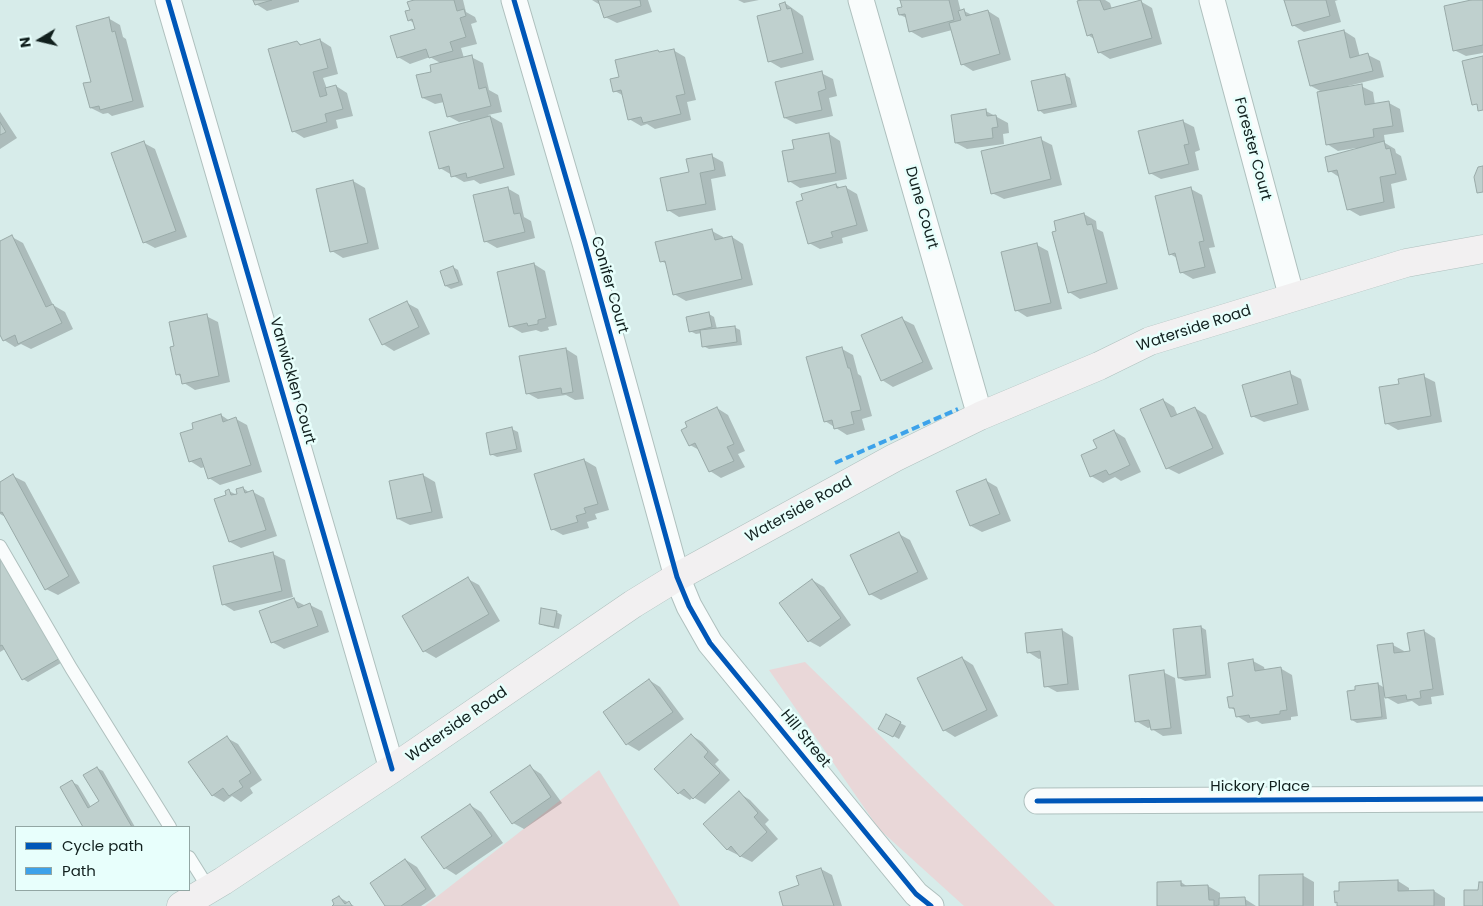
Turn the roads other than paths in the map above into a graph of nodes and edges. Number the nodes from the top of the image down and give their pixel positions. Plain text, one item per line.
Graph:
1 (168, 0) edge
2 (514, 0) edge
3 (860, 0) edge
4 (1212, 0) edge
5 (1483, 248) edge
6 (1292, 298) junction
7 (980, 416) junction
8 (0, 546) edge
9 (677, 577) junction
10 (392, 769) junction
11 (1483, 799) edge
12 (1037, 801) dead end
13 (169, 826) edge
14 (190, 859) edge
15 (209, 889) junction
16 (181, 906) edge
17 (931, 906) edge

1 - 10 street, Vanwicklen Court
2 - 9 street, Conifer Court
3 - 7 street, Dune Court
4 - 6 street, Forester Court
5 - 6 main road, Waterside Road
6 - 7 main road, Waterside Road
7 - 9 main road, Waterside Road
8 - 13 lane
9 - 10 main road, Waterside Road
9 - 17 street, Hill Street
10 - 15 main road, Waterside Road
11 - 12 street, Hickory Place
14 - 15 lane
15 - 16 main road, Waterside Road

